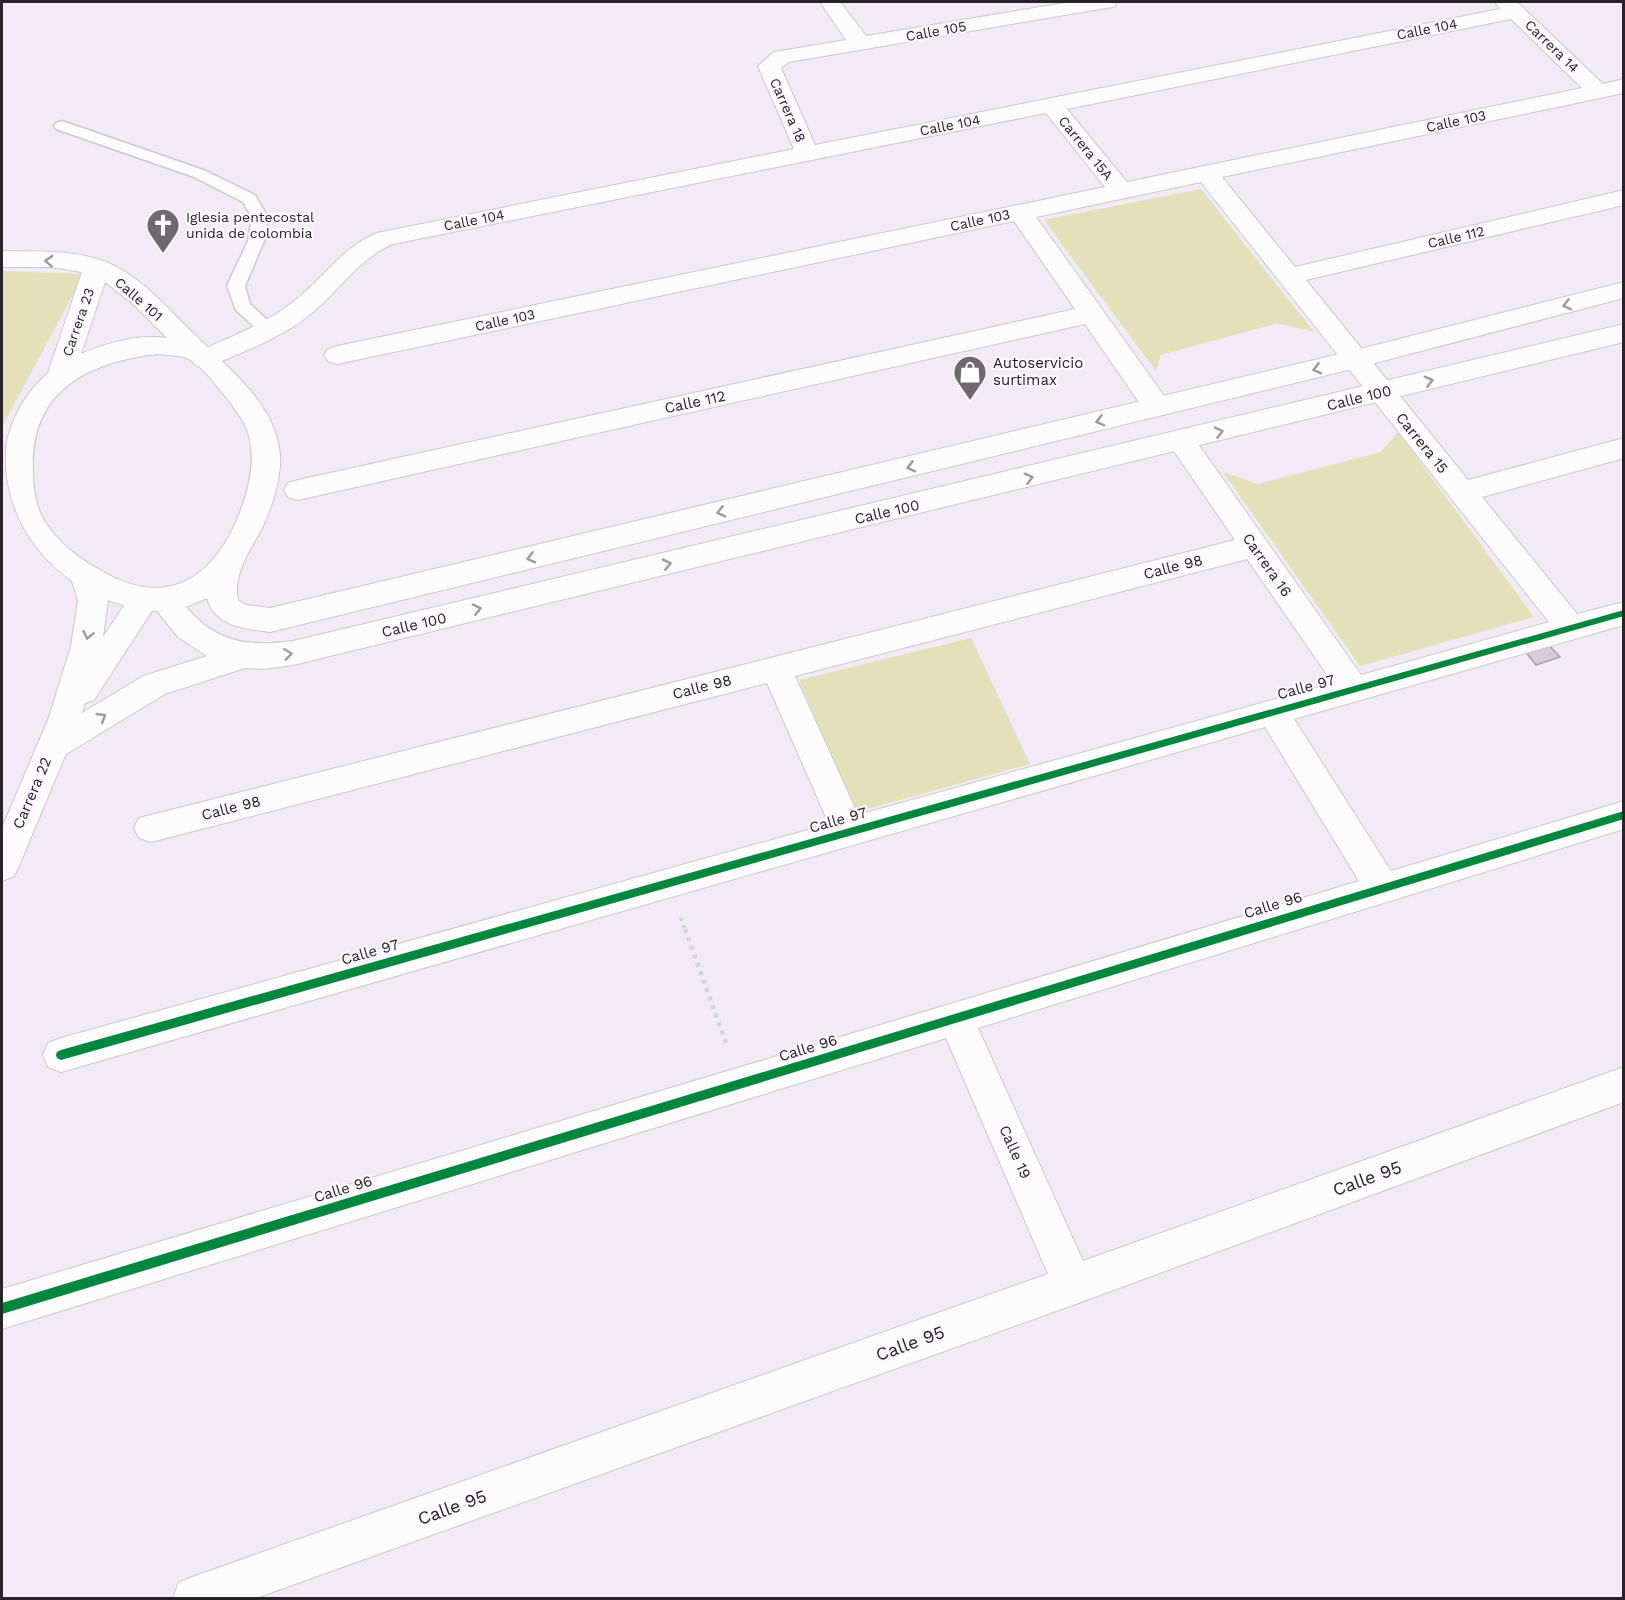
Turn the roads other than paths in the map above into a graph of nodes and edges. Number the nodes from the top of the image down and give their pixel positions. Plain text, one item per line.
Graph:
1 (831, 2) edge
2 (1106, 2) edge
3 (1510, 7) edge
4 (861, 45) junction
5 (769, 66) joint
6 (1623, 86) edge
7 (1598, 91) junction
8 (1051, 105) junction
9 (62, 126) dead end
10 (807, 153) junction
11 (1206, 173) junction
12 (1121, 191) junction
13 (1623, 197) edge
14 (1020, 212) junction
15 (2, 259) edge
16 (96, 268) junction
17 (1289, 276) junction
18 (1623, 290) edge
19 (1092, 314) junction
20 (268, 330) junction
21 (1623, 333) edge
22 (200, 355) junction
23 (337, 355) dead end
24 (1356, 360) junction
25 (60, 376) junction
26 (1382, 392) junction
27 (1157, 407) junction
28 (25, 423) junction
29 (1180, 441) junction
30 (2, 446) edge
31 (1623, 448) edge
32 (298, 490) dead end
33 (1462, 492) junction
34 (2, 498) edge
35 (26, 517) junction
36 (1254, 546) junction
37 (227, 566) junction
38 (86, 578) junction
39 (155, 600) junction
40 (1623, 613) edge
41 (1571, 628) junction
42 (246, 656) junction
43 (776, 668) junction
44 (1354, 689) junction
45 (1272, 712) junction
46 (58, 734) junction
47 (1623, 815) edge
48 (151, 828) dead end
49 (849, 832) junction
50 (2, 866) edge
51 (1382, 886) junction
52 (956, 1018) junction
53 (61, 1055) dead end
54 (1623, 1084) edge
55 (1073, 1285) junction
56 (2, 1309) edge
57 (195, 1599) edge

1 - 4 street
2 - 4 street, Calle 105
3 - 7 street, Carrera 14
3 - 8 street, Calle 104
4 - 5 street, Calle 105
5 - 10 street, Carrera 18
6 - 7 street, Calle 103
7 - 11 street, Calle 103
8 - 10 street, Calle 104
8 - 12 street, Carrera 15A
9 - 20 lane
10 - 20 street, Calle 104
11 - 12 street, Calle 103
11 - 17 street, Carrera 15
12 - 14 street, Calle 103
13 - 17 street, Calle 112
14 - 19 street
14 - 23 street, Calle 103
16 -> 15 street, Calle 101
16 - 22 street, Calle 101
16 - 25 street, Carrera 23
17 - 24 street, Carrera 15
18 -> 24 street
19 - 27 street
19 - 32 street, Calle 112
20 - 22 street, Calle 104
26 -> 21 street, Calle 100
22 - 25 street
22 - 37 street, Calle 101
24 - 26 street, Carrera 15
24 -> 27 street
25 - 28 street
29 -> 26 street, Calle 100
26 - 33 street, Carrera 15
27 -> 37 street
28 - 30 street
28 - 35 street
29 - 36 street, Carrera 16
42 -> 29 street, Calle 100
31 - 33 street
33 - 41 street, Carrera 15
34 - 35 street
35 - 38 street
36 - 43 street, Calle 98
36 - 44 street, Carrera 16
37 - 39 street
38 - 39 street
38 -> 46 street, Carrera 22
39 - 42 street, Calle 100
39 - 46 street, Carrera 22
40 - 41 street, Calle 97
41 - 44 street, Calle 97
46 -> 42 street
43 - 48 street, Calle 98
43 - 49 street
44 - 45 street, Calle 97
45 - 49 street, Calle 97
45 - 51 street
46 - 50 street, Carrera 22
47 - 51 street, Calle 96
49 - 53 street, Calle 97
51 - 52 street, Calle 96
52 - 55 street, Calle 19
52 - 56 street, Calle 96
54 - 55 street, Calle 95
55 - 57 street, Calle 95

